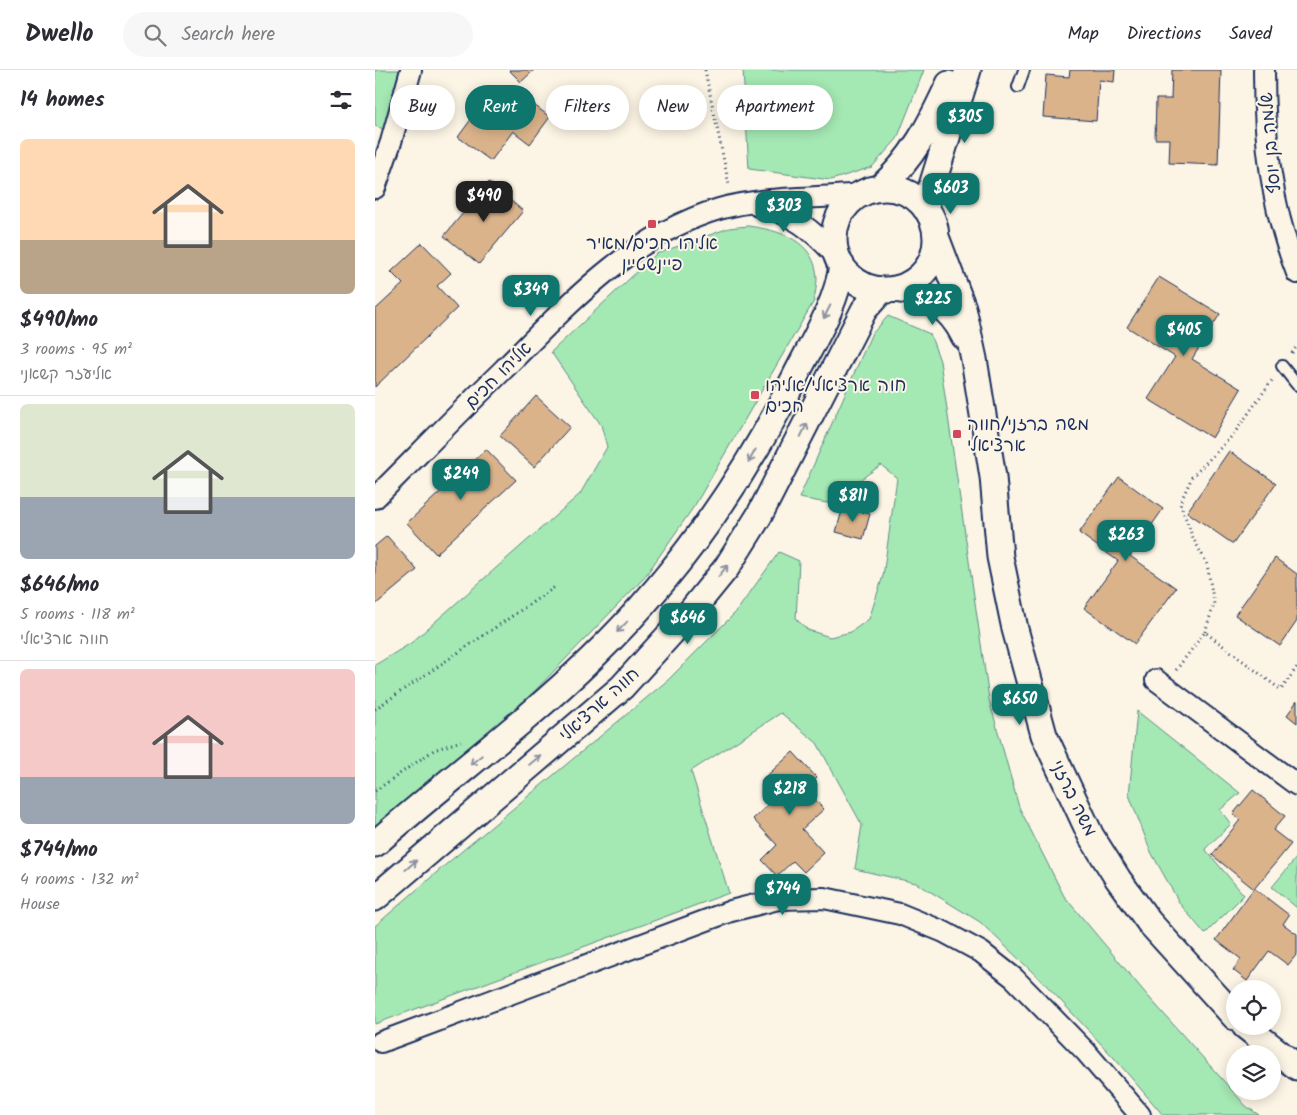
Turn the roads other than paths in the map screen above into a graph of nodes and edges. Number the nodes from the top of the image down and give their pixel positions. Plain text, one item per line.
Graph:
1 (411, 70) edge
2 (955, 70) edge
3 (967, 70) edge
4 (1024, 70) edge
5 (1264, 70) edge
6 (1018, 87) dead end
7 (383, 139) edge
8 (375, 188) edge
9 (871, 191) junction
10 (733, 205) junction
11 (925, 208) junction
12 (935, 237) junction
13 (839, 261) junction
14 (1297, 273) edge
15 (888, 289) junction
16 (974, 358) junction
17 (1282, 366) road end
18 (1297, 385) edge
19 (375, 498) edge
20 (1160, 683) road end
21 (1297, 785) edge
22 (375, 844) edge
23 (375, 898) edge
24 (1226, 1008) edge
25 (1256, 1035) edge
26 (381, 1042) dead end
27 (1297, 1067) edge
28 (1140, 1115) edge

1 - 7 street
2 - 9 street
3 - 11 street
4 - 6 lane
5 - 14 street, שלמה בן יוסף
7 - 8 street
9 - 10 street, אליהו חכים
9 - 11 street
9 - 13 street
10 - 13 street, אליהו חכים
10 - 19 street, אליהו חכים
11 - 12 street
12 - 15 street
12 - 16 street, משה ברזני
13 - 15 street
13 -> 22 street
15 - 16 street, משה ברזני
23 -> 15 street, חווה ארציאלי
16 - 24 street, משה ברזני
17 - 18 lane
20 - 21 street
25 - 27 street
26 - 28 street

